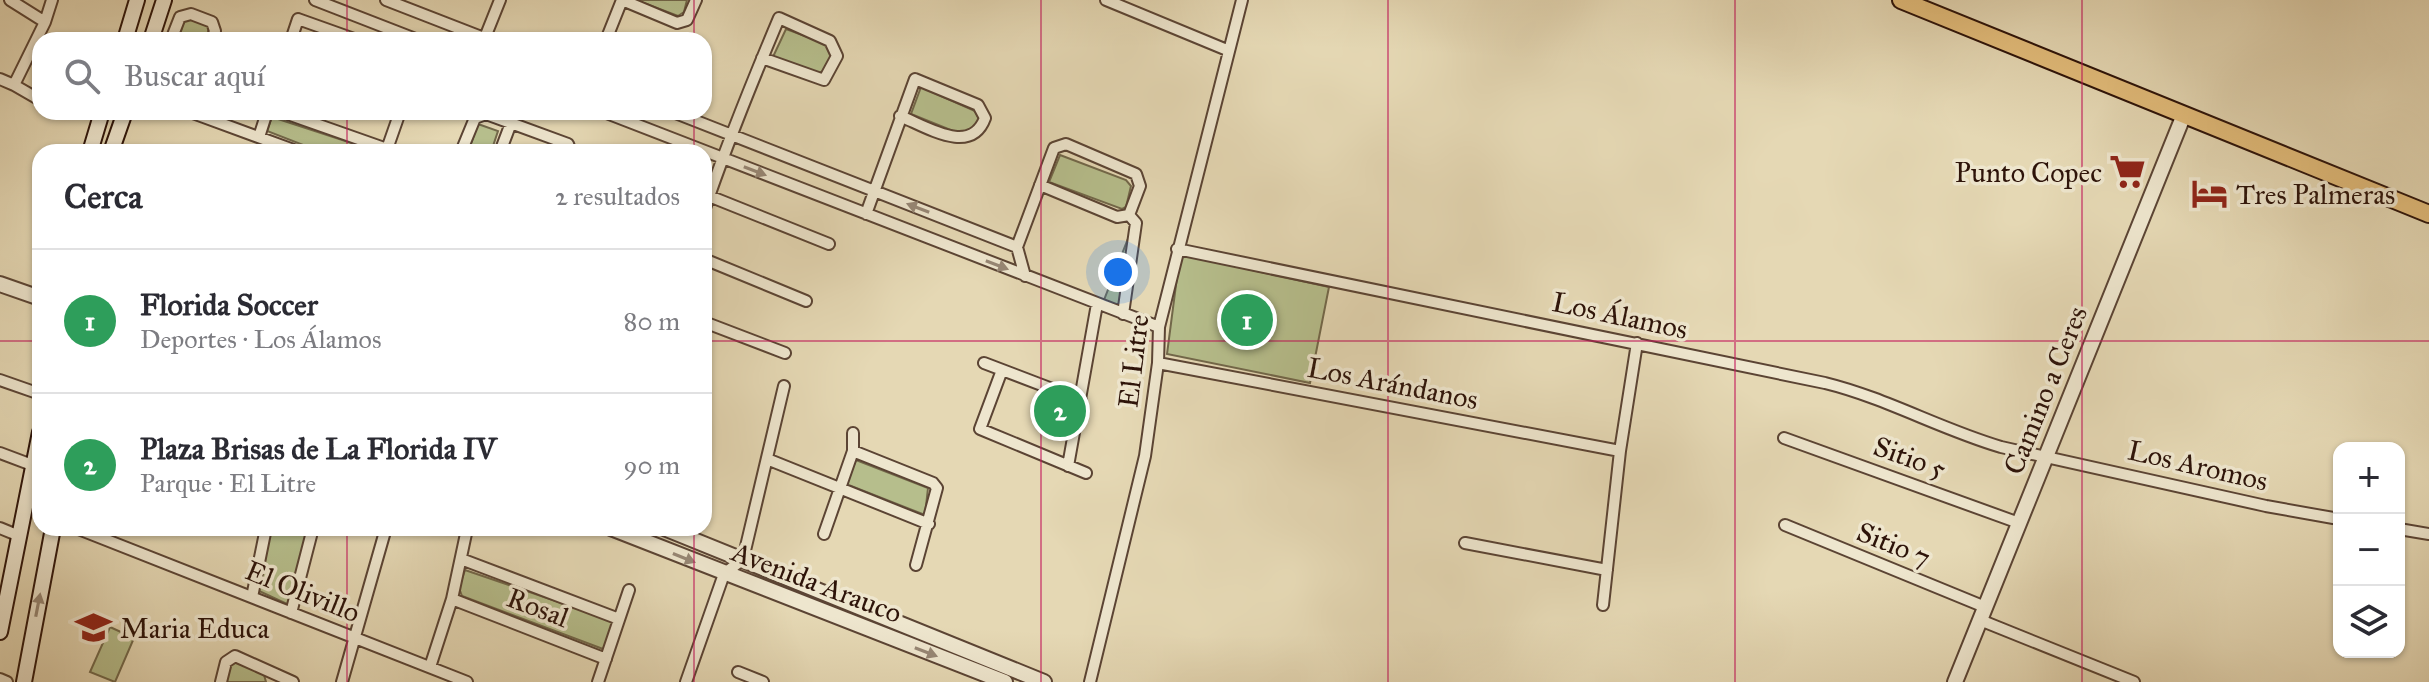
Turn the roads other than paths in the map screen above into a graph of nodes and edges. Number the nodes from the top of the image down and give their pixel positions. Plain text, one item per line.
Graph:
1 (10, 0) edge
2 (52, 0) edge
3 (137, 0) edge
4 (164, 0) edge
5 (315, 0) edge
6 (386, 0) edge
7 (500, 0) edge
8 (696, 0) edge
9 (1106, 0) edge
10 (1242, 0) edge
11 (1901, 0) edge
12 (45, 22) junction
13 (40, 32) edge
14 (127, 32) edge
15 (154, 32) edge
16 (174, 32) edge
17 (212, 32) edge
18 (294, 32) edge
19 (335, 32) edge
20 (397, 32) edge
21 (468, 32) edge
22 (489, 32) edge
23 (609, 32) edge
24 (32, 48) edge
25 (1227, 50) junction
26 (762, 58) junction
27 (0, 79) edge
28 (14, 85) junction
29 (32, 95) edge
30 (900, 116) junction
31 (2183, 117) junction
32 (100, 120) edge
33 (122, 120) edge
34 (212, 120) edge
35 (264, 120) edge
36 (320, 120) edge
37 (397, 120) edge
38 (474, 120) edge
39 (505, 120) edge
40 (625, 120) edge
41 (694, 120) edge
42 (511, 123) junction
43 (732, 135) junction
44 (259, 137) junction
45 (92, 144) edge
46 (114, 144) edge
47 (278, 144) edge
48 (374, 144) edge
49 (389, 144) edge
50 (464, 144) edge
51 (503, 144) edge
52 (568, 144) edge
53 (686, 144) edge
54 (712, 154) edge
55 (722, 158) junction
56 (1040, 185) junction
57 (712, 187) edge
58 (875, 191) junction
59 (712, 197) edge
60 (866, 214) junction
61 (2429, 214) edge
62 (1129, 215) junction
63 (829, 244) dead end
64 (1017, 247) junction
65 (1177, 249) junction
66 (712, 262) edge
67 (1025, 276) junction
68 (0, 284) edge
69 (32, 295) edge
70 (806, 301) dead end
71 (1097, 304) junction
72 (1123, 314) junction
73 (712, 325) edge
74 (1159, 327) junction
75 (1637, 343) junction
76 (785, 353) dead end
77 (984, 363) dead end
78 (1158, 363) junction
79 (1002, 370) junction
80 (0, 380) edge
81 (784, 386) dead end
82 (32, 391) edge
83 (1081, 400) junction
84 (853, 433) dead end
85 (1784, 438) dead end
86 (853, 451) junction
87 (1620, 451) junction
88 (0, 453) edge
89 (2046, 455) junction
90 (767, 459) junction
91 (32, 465) joint
92 (1068, 466) junction
93 (1086, 473) dead end
94 (839, 489) junction
95 (2333, 518) edge
96 (2019, 523) junction
97 (929, 524) junction
98 (1785, 525) dead end
99 (0, 528) edge
100 (2405, 530) edge
101 (824, 534) dead end
102 (2429, 534) edge
103 (17, 535) junction
104 (51, 536) edge
105 (96, 536) edge
106 (264, 536) edge
107 (311, 536) edge
108 (384, 536) edge
109 (466, 536) edge
110 (631, 536) edge
111 (684, 536) edge
112 (1465, 543) dead end
113 (461, 559) junction
114 (743, 559) junction
115 (916, 565) dead end
116 (1607, 570) junction
117 (724, 574) junction
118 (629, 590) dead end
119 (252, 597) junction
120 (3, 598) edge
121 (452, 599) junction
122 (1603, 605) dead end
123 (291, 613) junction
124 (1982, 614) junction
125 (619, 619) junction
126 (0, 632) edge
127 (355, 638) junction
128 (606, 659) junction
129 (430, 667) junction
130 (738, 672) dead end
131 (273, 678) edge
132 (0, 679) edge
133 (7, 682) edge
134 (24, 682) edge
135 (221, 682) edge
136 (293, 682) edge
137 (342, 682) edge
138 (467, 682) edge
139 (598, 682) edge
140 (686, 682) edge
141 (763, 682) edge
142 (1005, 682) edge
143 (1044, 682) edge
144 (1090, 682) edge
145 (1955, 682) edge
146 (2134, 682) edge

1 - 12 street
2 - 12 street
3 - 14 street
4 - 15 street
5 - 20 street
6 - 21 street
7 - 22 street
8 - 23 street
9 - 25 street
10 - 25 street, El Litre
11 - 31 main road
12 - 13 street
16 - 17 street
18 - 19 street
24 - 28 street
25 - 65 street, El Litre
26 - 26 street
26 - 43 street
27 - 28 street
28 - 29 street
30 - 30 street
30 - 58 street
31 - 61 main road
31 - 89 street, Camino a Ceres
32 - 45 street
33 - 46 street
34 - 44 street
35 - 44 street
36 - 48 street
37 - 49 street
38 - 50 street
39 - 42 street
40 - 53 street
41 - 43 street
42 - 51 street
42 - 52 street
43 - 55 street
43 - 58 street
44 - 47 street
54 - 55 street
55 - 57 street
55 -> 60 street
56 - 62 street
56 - 62 street
56 - 64 street
58 - 60 street
64 -> 58 street
59 - 63 street
60 -> 67 street
62 - 72 street
64 - 67 street
65 - 74 street, El Litre
65 - 75 street, Los Álamos
66 - 70 street
67 - 71 street
68 - 69 street
71 - 72 street
71 - 83 street
72 - 74 street
73 - 76 street
74 - 78 street, El Litre
75 - 87 street
75 - 89 street, Los Álamos
77 - 79 street
78 - 87 street, Los Arándanos
78 - 144 street, El Litre
79 - 83 street
79 - 92 street
80 - 82 street
81 - 90 street
83 - 92 street
84 - 86 street
85 - 96 street, Sitio 5
86 - 94 street
86 - 97 street
87 - 116 street
88 - 91 street
89 - 95 street, Los Aromos
89 - 96 street, Camino a Ceres
90 - 94 street
90 - 114 street
91 - 103 street
92 - 93 street
94 - 97 street
94 - 101 street
96 - 124 street, Camino a Ceres
97 - 115 street
98 - 124 street, Sitio 7
99 - 103 street
100 - 102 street
103 - 120 street
134 -> 104 street
105 - 119 street, El Olivillo
106 - 119 street
107 - 123 street
108 - 127 street
109 - 113 street
110 -> 117 street, Avenida Arauco
111 - 114 street, Avenida Arauco
112 - 116 street
113 - 121 street
113 - 125 street, Rosal
114 - 117 street
114 - 143 street, Avenida Arauco
116 - 122 street
117 - 140 street
117 -> 142 street, Avenida Arauco
118 - 125 street
119 - 123 street, El Olivillo
120 - 126 street
121 - 128 street, Rosal
121 - 129 street
123 - 127 street, El Olivillo
124 - 145 street, Camino a Ceres
124 - 146 street, Sitio 7
125 - 128 street
127 - 129 street, El Olivillo
127 - 137 street
128 - 139 street
129 - 138 street, El Olivillo
130 - 141 street
131 - 135 street
131 - 136 street
132 - 133 street

